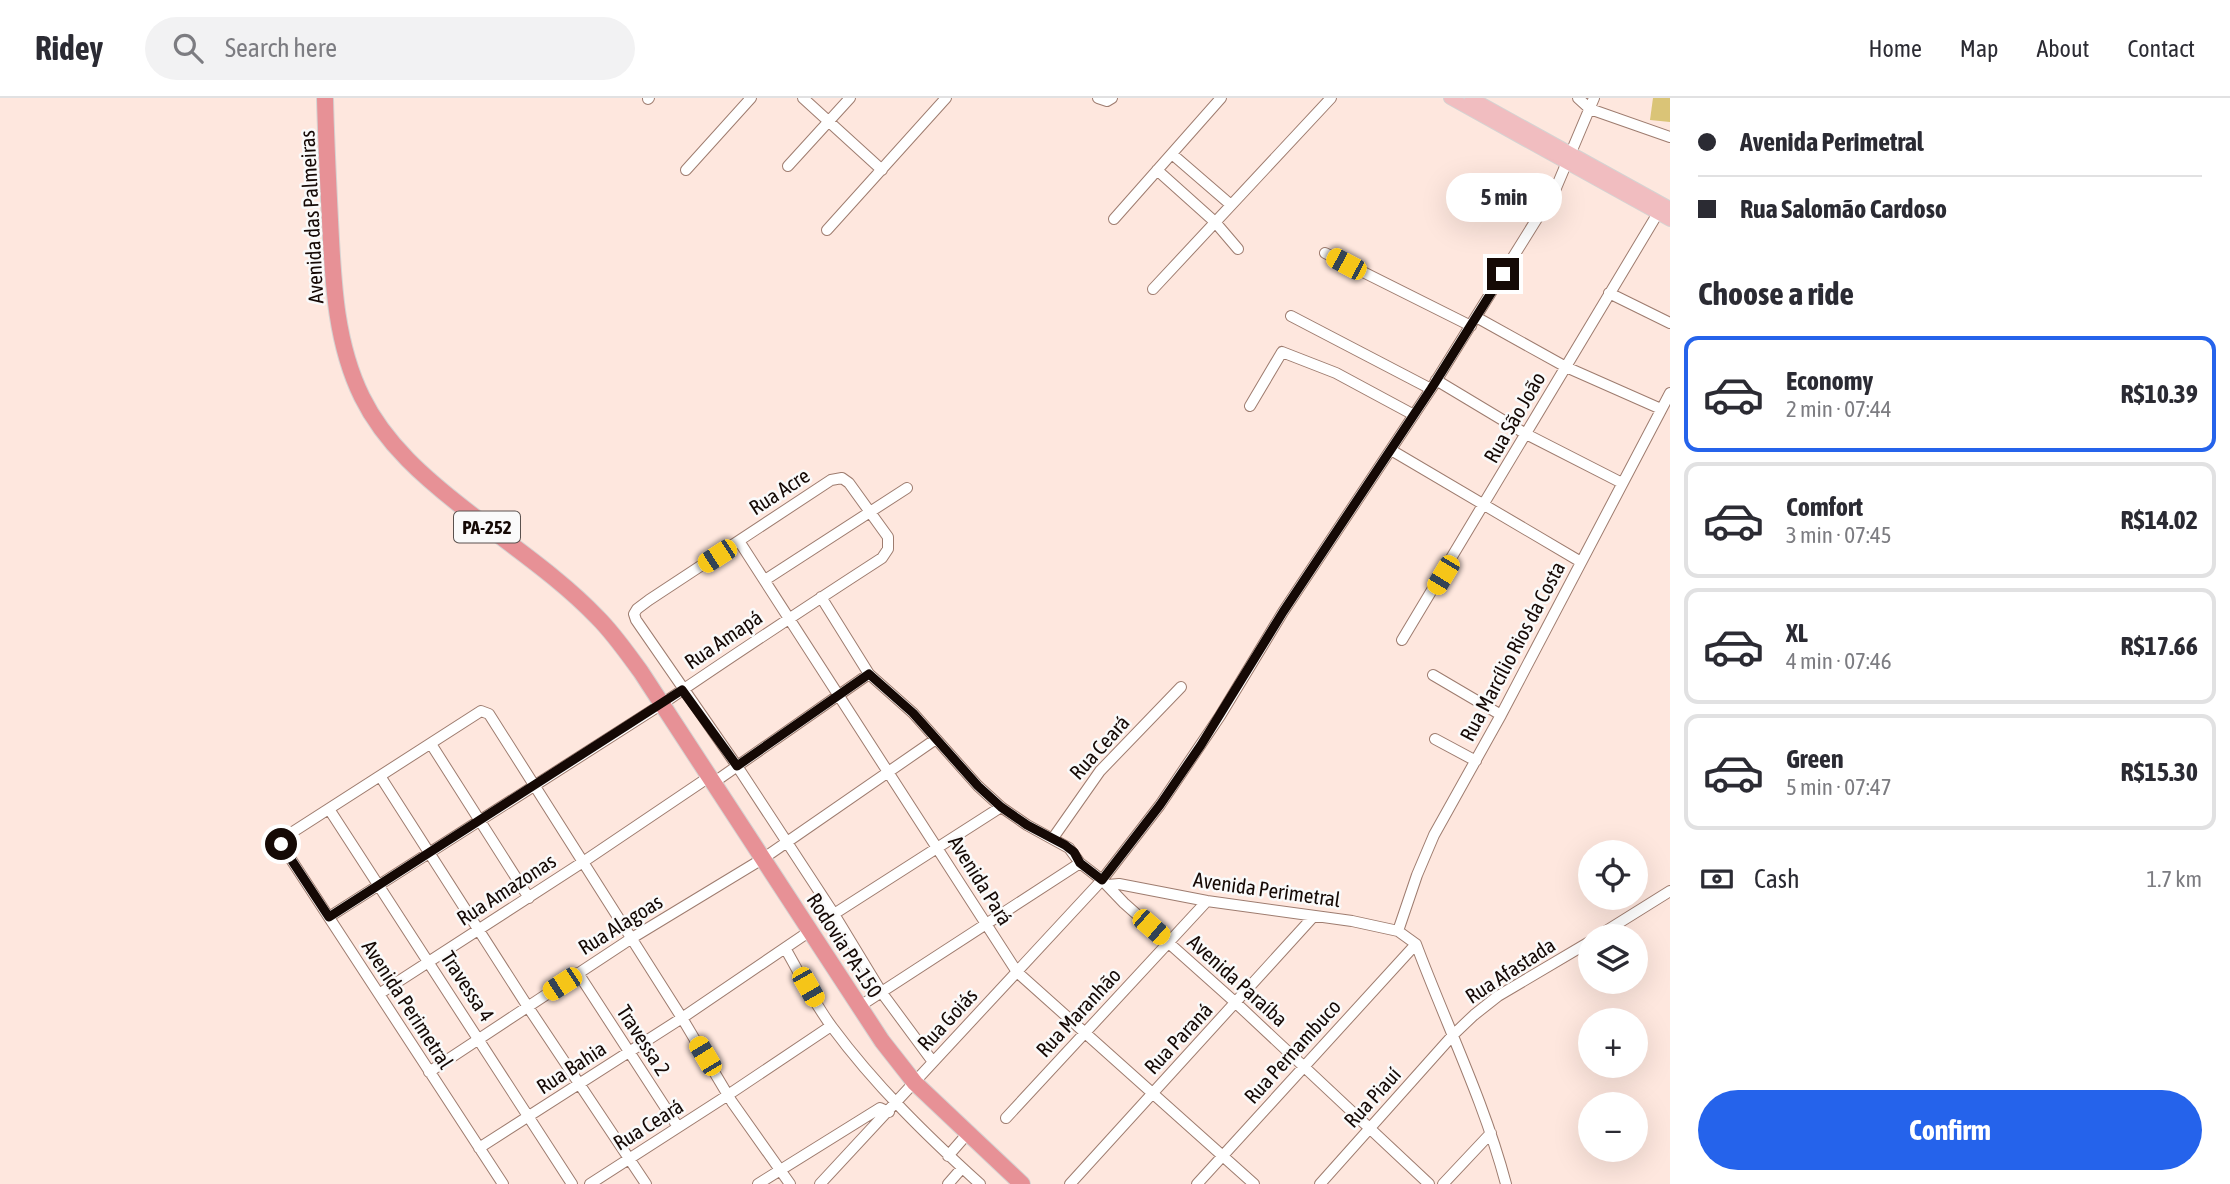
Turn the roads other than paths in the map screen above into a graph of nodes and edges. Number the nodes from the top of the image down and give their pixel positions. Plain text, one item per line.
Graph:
1 (325, 98) edge
2 (751, 98) edge
3 (803, 98) edge
4 (850, 98) edge
5 (946, 98) edge
6 (1098, 98) edge
7 (1112, 98) edge
8 (1221, 98) edge
9 (1331, 98) edge
10 (1450, 98) edge
11 (1471, 98) edge
12 (1578, 98) edge
13 (1592, 103) edge
14 (829, 121) junction
15 (1670, 137) edge
16 (1172, 153) junction
17 (1569, 158) junction
18 (788, 166) dead end
19 (686, 170) dead end
20 (882, 170) junction
21 (1157, 170) junction
22 (1231, 205) junction
23 (1664, 211) edge
24 (1114, 219) dead end
25 (1670, 220) edge
26 (1215, 222) junction
27 (827, 230) dead end
28 (1238, 249) dead end
29 (1325, 253) dead end
30 (1153, 289) dead end
31 (1609, 293) junction
32 (1291, 316) dead end
33 (1473, 321) junction
34 (1670, 323) edge
35 (1566, 367) junction
36 (1434, 384) junction
37 (1670, 393) edge
38 (1250, 406) dead end
39 (1661, 409) junction
40 (1414, 415) junction
41 (1526, 434) junction
42 (1391, 450) junction
43 (1622, 484) junction
44 (907, 488) dead end
45 (1484, 506) junction
46 (870, 511) junction
47 (739, 541) junction
48 (1581, 562) junction
49 (765, 580) junction
50 (821, 597) junction
51 (789, 618) junction
52 (1402, 640) dead end
53 (869, 674) junction
54 (1433, 675) dead end
55 (1181, 687) dead end
56 (682, 690) junction
57 (838, 696) junction
58 (662, 704) junction
59 (1501, 715) junction
60 (936, 739) junction
61 (1435, 739) dead end
62 (430, 744) junction
63 (1476, 761) junction
64 (737, 766) junction
65 (888, 772) junction
66 (380, 776) junction
67 (711, 780) junction
68 (534, 784) junction
69 (1001, 807) junction
70 (329, 809) junction
71 (480, 820) junction
72 (1053, 838) junction
73 (786, 842) junction
74 (938, 848) junction
75 (430, 852) junction
76 (764, 859) junction
77 (583, 862) junction
78 (1080, 863) junction
79 (1105, 883) junction
80 (379, 885) junction
81 (1670, 891) edge
82 (529, 898) junction
83 (1207, 901) junction
84 (834, 914) junction
85 (329, 917) junction
86 (1313, 917) junction
87 (1617, 924) edge
88 (986, 926) junction
89 (479, 930) junction
90 (810, 931) junction
91 (1398, 931) junction
92 (632, 938) junction
93 (1168, 942) junction
94 (1416, 944) junction
95 (785, 948) junction
96 (1578, 949) edge
97 (429, 963) junction
98 (1017, 972) junction
99 (578, 973) junction
100 (882, 993) junction
101 (379, 994) junction
102 (1236, 1003) junction
103 (860, 1006) junction
104 (528, 1007) junction
105 (682, 1018) junction
106 (831, 1026) junction
107 (1085, 1032) junction
108 (1453, 1035) junction
109 (479, 1038) junction
110 (629, 1052) junction
111 (933, 1062) junction
112 (1303, 1066) junction
113 (429, 1072) junction
114 (915, 1083) junction
115 (580, 1084) junction
116 (1153, 1093) junction
117 (728, 1094) junction
118 (892, 1108) junction
119 (529, 1117) junction
120 (1006, 1118) dead end
121 (678, 1127) junction
122 (1370, 1129) junction
123 (968, 1133) junction
124 (1490, 1133) junction
125 (479, 1148) junction
126 (948, 1156) junction
127 (1223, 1156) junction
128 (629, 1158) junction
129 (962, 1168) junction
130 (779, 1170) junction
131 (503, 1184) edge
132 (572, 1184) edge
133 (590, 1184) edge
134 (646, 1184) edge
135 (758, 1184) edge
136 (790, 1184) edge
137 (820, 1184) edge
138 (948, 1184) edge
139 (980, 1184) edge
140 (1022, 1184) edge
141 (1070, 1184) edge
142 (1197, 1184) edge
143 (1254, 1184) edge
144 (1320, 1184) edge
145 (1429, 1184) edge
146 (1443, 1184) edge
147 (1506, 1184) edge

1 - 58 highway, Avenida das Palmeiras / PA-252
2 - 19 street
3 - 14 street
4 - 14 street
5 - 20 street
6 - 7 street
8 - 16 street
9 - 22 street
10 - 17 main road
11 - 17 main road
12 - 13 street
13 - 15 street
13 - 17 street, Rua Goiás
14 - 18 street
14 - 20 street
16 - 21 street
16 - 22 street
17 - 23 main road
17 - 33 street, Rua Goiás
20 - 27 street
21 - 24 street
21 - 26 street
22 - 26 street
23 - 25 main road
23 - 31 street, Rua São João
26 - 28 street
26 - 30 street
29 - 33 street
31 - 34 street
31 - 35 street, Rua São João
32 - 36 street
33 - 35 street
33 - 36 street, Rua Goiás
35 - 39 street
35 - 41 street, Rua São João
36 - 40 street, Rua Goiás
36 - 41 street
37 - 39 street, Rua Marcílio Rios da Costa
38 - 40 street
39 - 43 street, Rua Marcílio Rios da Costa
40 - 42 street, Rua Goiás
41 - 43 street
41 - 45 street, Rua São João
42 - 45 street
42 - 79 street, Rua Goiás
43 - 48 street, Rua Marcílio Rios da Costa
44 - 46 street
45 - 48 street
45 - 52 street, Rua São João
46 - 47 street, Rua Acre
46 - 49 street
46 - 50 street, Rua Amapá
47 - 49 street, Avenida Pará
47 - 56 street, Rua Acre
48 - 59 street, Rua Marcílio Rios da Costa
49 - 51 street, Avenida Pará
50 - 51 street, Rua Amapá
50 - 53 street, Avenida Paraíba
51 - 56 street, Rua Amapá
51 - 57 street, Avenida Pará
53 - 57 street
53 - 60 street, Avenida Paraíba
54 - 59 street
55 - 72 street, Rua Ceará
56 - 58 street, Rua Amapá
56 - 64 street
57 - 64 street
57 - 65 street, Avenida Pará
58 - 67 highway, Rodovia PA-150 / PA-252
58 - 68 street, Rua Amapá
59 - 63 street, Rua Marcílio Rios da Costa
60 - 65 street
60 - 69 street, Avenida Paraíba
61 - 63 street
62 - 66 street
62 - 68 street
62 - 71 street
63 - 91 street, Rua Marcílio Rios da Costa
64 - 67 street
64 - 73 street
65 - 73 street
65 - 74 street, Avenida Pará
66 - 70 street
66 - 75 street
67 - 76 highway, Rodovia PA-150 / PA-252
67 - 77 street, Rua Amazonas
68 - 71 street, Rua Amapá
68 - 77 street
69 - 72 street, Avenida Paraíba
69 - 74 street
70 - 80 street, Travessa 4
70 - 85 street, Avenida Perimetral
71 - 75 street, Rua Amapá
71 - 82 street
72 - 78 street, Avenida Paraíba
73 - 76 street, Rua Alagoas
73 - 84 street
74 - 84 street
74 - 88 street, Avenida Pará
75 - 80 street, Rua Amapá
75 - 89 street
76 - 90 highway, Rodovia PA-150 / PA-252
76 - 92 street, Rua Alagoas
77 - 82 street, Rua Amazonas
77 - 92 street
78 - 79 street, Avenida Paraíba
78 - 88 street
79 - 83 street, Avenida Perimetral
79 - 93 street, Avenida Paraíba
79 - 98 street, Rua Goiás
80 - 85 street, Rua Amapá
80 - 97 street, Travessa 4
81 - 87 street
82 - 89 street, Rua Amazonas
83 - 86 street, Avenida Perimetral
83 - 93 street, Rua Maranhão
84 - 100 street
85 - 101 street, Avenida Perimetral
86 - 91 street, Avenida Perimetral
86 - 102 street, Rua Paraná
88 - 98 street, Avenida Pará
88 - 100 street
89 - 97 street, Rua Amazonas
89 - 104 street
90 - 95 street, Rua Bahia
90 - 103 highway, Rodovia PA-150 / PA-252
91 - 94 street, Avenida Perimetral
92 - 99 street, Rua Alagoas
92 - 105 street
93 - 102 street, Avenida Paraíba
93 - 107 street, Rua Maranhão
94 - 108 street
94 - 112 street, Rua Pernambuco
95 - 105 street, Rua Bahia
95 - 106 street
96 - 108 street, Rua Afastada
97 - 101 street, Rua Amazonas
97 - 109 street, Travessa 4
98 - 107 street, Avenida Pará
98 - 111 street, Rua Goiás
99 - 104 street, Rua Alagoas
99 - 110 street, Travessa 2
100 - 103 street
100 - 111 street
101 - 113 street, Avenida Perimetral
102 - 112 street, Avenida Paraíba
102 - 116 street, Rua Paraná
103 - 114 highway, Rodovia PA-150 / PA-252
104 - 109 street, Rua Alagoas
104 - 115 street
105 - 110 street, Rua Bahia
105 - 117 street
106 - 117 street, Rua Ceará
106 - 118 street
107 - 116 street, Avenida Pará
107 - 120 street, Rua Maranhão
108 - 122 street, Rua Piauí
108 - 124 street
109 - 113 street, Rua Alagoas
109 - 119 street, Travessa 4
110 - 115 street, Rua Bahia
110 - 121 street, Travessa 2
111 - 114 street, Rua Goiás
112 - 122 street, Avenida Paraíba
112 - 127 street, Rua Pernambuco
113 - 125 street, Avenida Perimetral
114 - 118 street, Rua Goiás
114 - 123 highway, Rodovia PA-150 / PA-252
115 - 119 street, Rua Bahia
115 - 128 street
116 - 127 street, Avenida Pará
116 - 141 street, Rua Paraná
117 - 121 street, Rua Ceará
117 - 130 street
118 - 126 street
118 - 130 street
118 - 137 street, Rua Goiás
119 - 125 street, Rua Bahia
119 - 132 street, Travessa 4
121 - 128 street, Rua Ceará
122 - 144 street, Rua Piauí
122 - 145 street, Avenida Paraíba
123 - 126 street
123 - 140 highway, Rodovia PA-150 / PA-252
124 - 146 street
124 - 147 street
125 - 131 street, Avenida Perimetral
126 - 129 street
127 - 142 street, Rua Pernambuco
127 - 143 street, Avenida Pará
128 - 133 street, Rua Ceará
128 - 134 street
129 - 138 street
129 - 139 street
130 - 135 street
130 - 136 street

